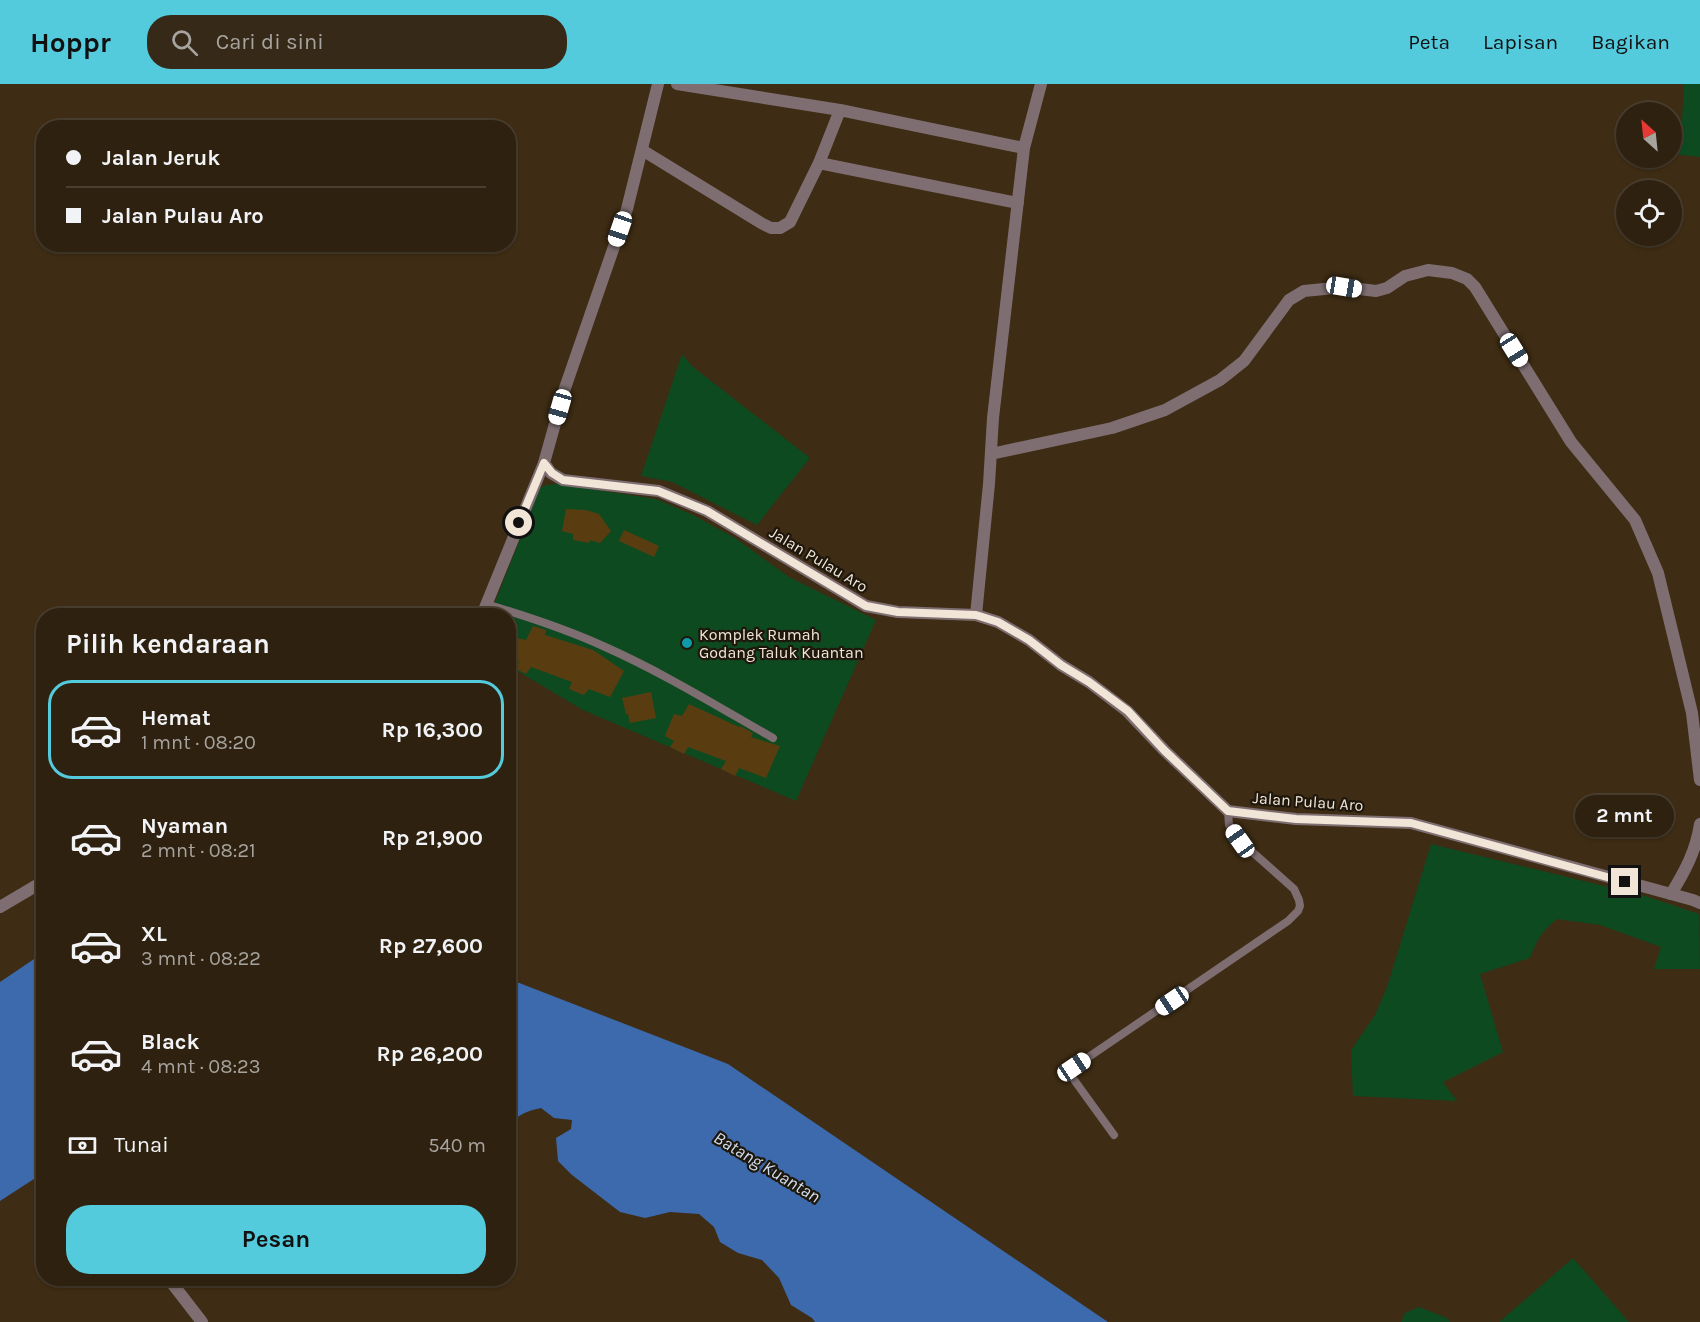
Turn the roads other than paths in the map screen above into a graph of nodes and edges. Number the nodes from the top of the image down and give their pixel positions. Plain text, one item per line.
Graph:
1 (658, 84) edge
2 (677, 84) edge
3 (1041, 84) edge
4 (840, 110) junction
5 (1024, 148) junction
6 (642, 150) junction
7 (819, 163) junction
8 (1018, 203) junction
9 (991, 454) junction
10 (544, 463) junction
11 (485, 608) edge
12 (976, 615) junction
13 (516, 616) edge
14 (773, 738) dead end
15 (1700, 780) edge
16 (1228, 811) junction
17 (1700, 824) edge
18 (36, 886) edge
19 (1671, 894) junction
20 (1700, 903) edge
21 (0, 907) edge
22 (1114, 1135) dead end
23 (174, 1286) edge
24 (202, 1322) edge

1 - 6 street
2 - 4 street
3 - 5 street
4 - 5 street
4 - 7 street
5 - 8 street
6 - 7 street
6 - 10 street
7 - 8 street
8 - 9 street
9 - 12 street
9 - 15 street
10 - 11 street
10 - 12 street, Jalan Pulau Aro
12 - 16 street, Jalan Pulau Aro
13 - 14 lane
16 - 19 street, Jalan Pulau Aro
16 - 22 lane
17 - 19 street
18 - 21 street
19 - 20 street, Jalan Pulau Aro
23 - 24 street

